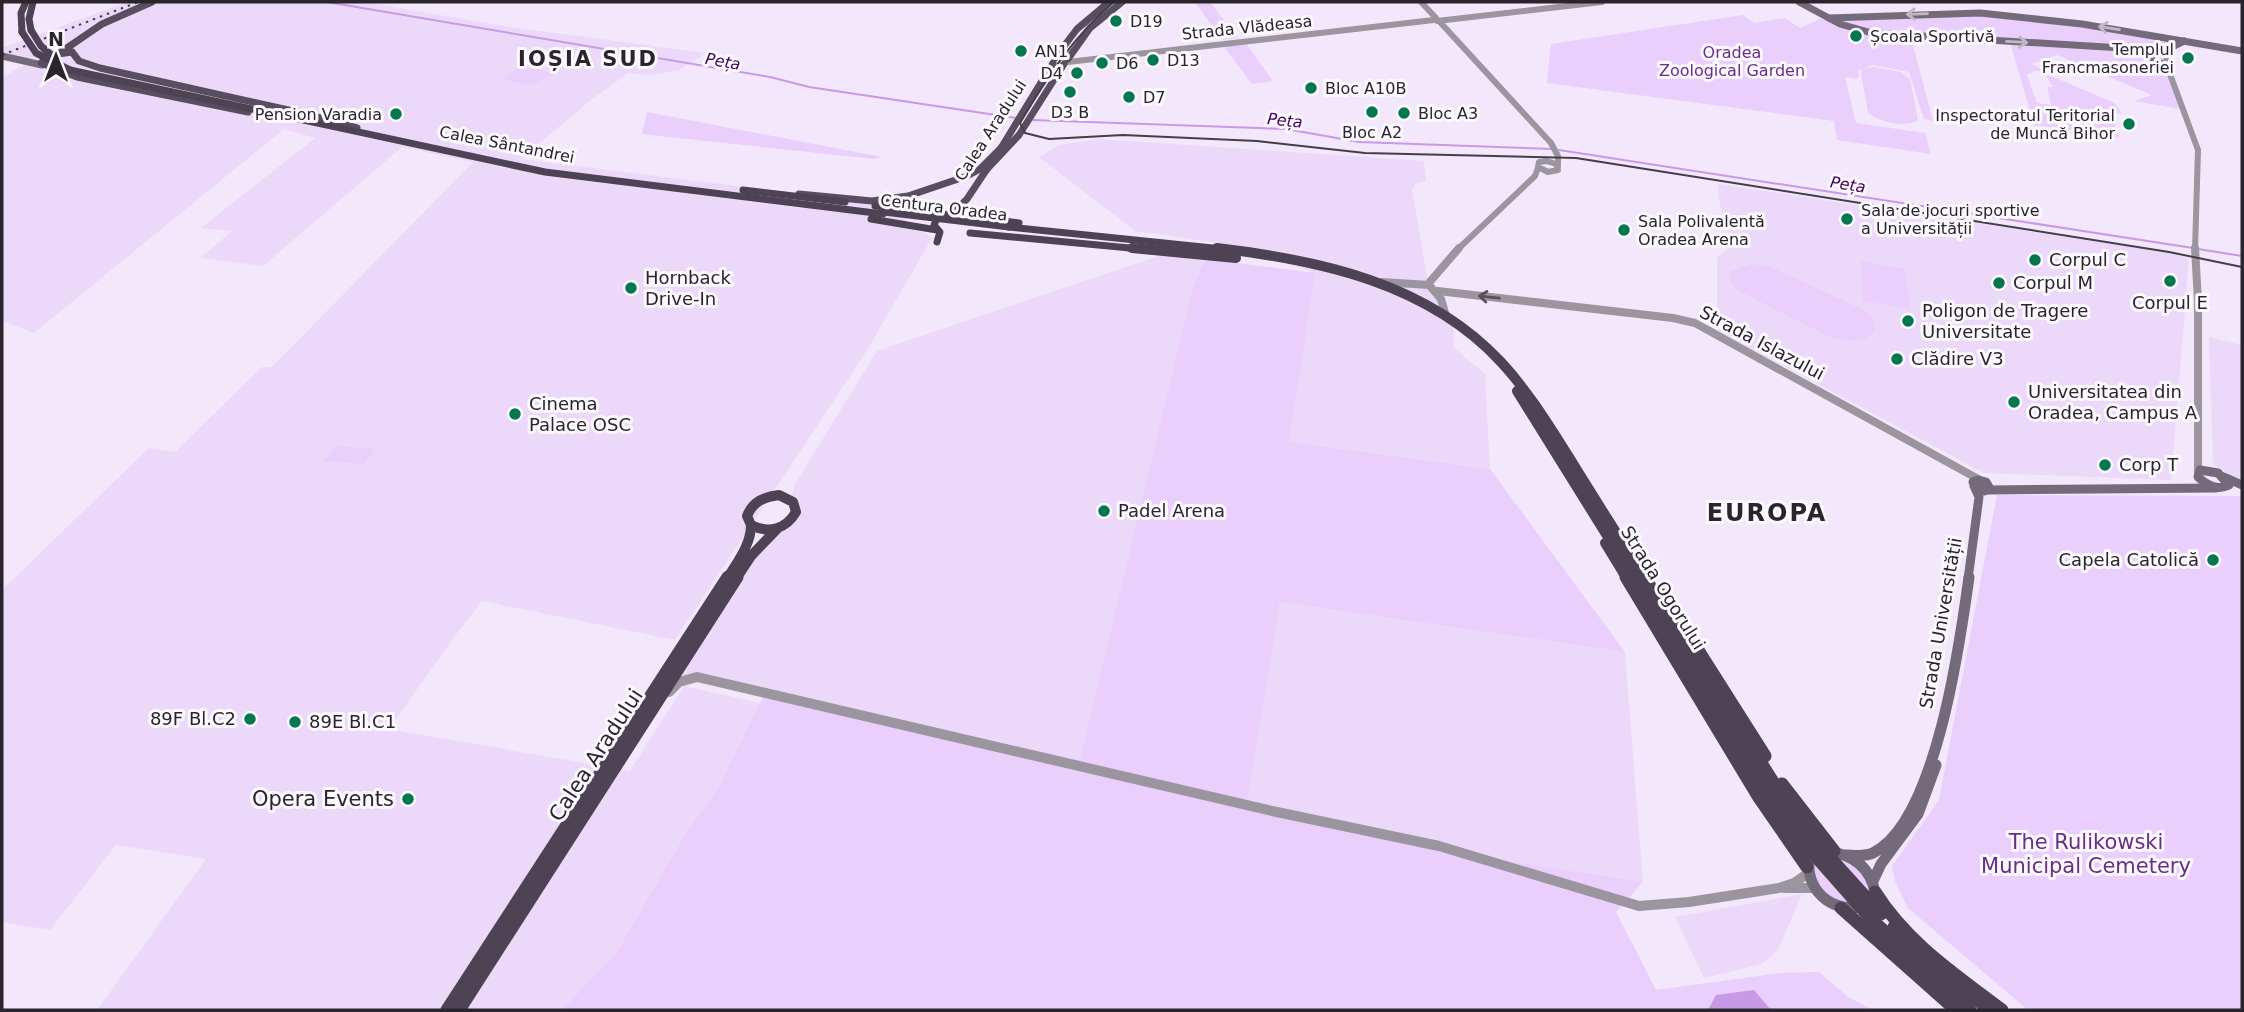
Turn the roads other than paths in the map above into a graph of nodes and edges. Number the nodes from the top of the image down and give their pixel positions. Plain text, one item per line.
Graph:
1 (26, 2) edge
2 (33, 2) edge
3 (152, 2) edge
4 (158, 2) edge
5 (1109, 2) edge
6 (1122, 2) edge
7 (1421, 2) edge
8 (1602, 2) edge
9 (1799, 2) edge
10 (1829, 18) junction
11 (1437, 20) junction
12 (2185, 40) junction
13 (2202, 44) junction
14 (2126, 48) junction
15 (2169, 48) junction
16 (2242, 51) edge
17 (61, 52) junction
18 (73, 55) junction
19 (2, 56) edge
20 (48, 56) junction
21 (1105, 57) junction
22 (15, 59) junction
23 (1068, 59) junction
24 (1054, 60) junction
25 (44, 66) junction
26 (2167, 66) junction
27 (74, 69) junction
28 (357, 128) junction
29 (399, 141) junction
30 (1002, 147) junction
31 (1556, 154) junction
32 (1548, 161) junction
33 (1558, 166) junction
34 (1538, 168) junction
35 (987, 169) junction
36 (1550, 172) junction
37 (1535, 176) junction
38 (612, 181) junction
39 (653, 182) junction
40 (787, 195) junction
41 (954, 211) joint
42 (884, 213) junction
43 (829, 214) dead end
44 (943, 214) junction
45 (858, 218) dead end
46 (979, 218) dead end
47 (1009, 228) junction
48 (937, 230) junction
49 (970, 233) dead end
50 (937, 242) dead end
51 (1274, 259) junction
52 (1292, 259) junction
53 (1380, 281) junction
54 (1428, 284) junction
55 (1438, 291) junction
56 (1445, 313) junction
57 (2197, 457) junction
58 (2214, 471) junction
59 (2198, 474) junction
60 (2224, 477) junction
61 (1579, 481) junction
62 (1979, 485) junction
63 (2242, 487) edge
64 (2220, 488) junction
65 (2182, 489) junction
66 (751, 525) junction
67 (777, 529) junction
68 (711, 618) junction
69 (696, 677) junction
70 (637, 730) junction
71 (1935, 754) junction
72 (1840, 853) junction
73 (1807, 871) junction
74 (1874, 887) junction
75 (1779, 888) junction
76 (1814, 888) junction
77 (1841, 908) junction
78 (1876, 917) junction
79 (447, 1010) edge
80 (459, 1010) edge
81 (1956, 1010) edge
82 (1970, 1010) edge
83 (1989, 1010) edge
84 (2002, 1010) edge

1 - 27 highway, bridge
2 - 27 highway, bridge
3 - 17 main road
4 - 18 main road
5 - 24 main road, Calea Aradului
6 - 23 main road, Calea Aradului
7 - 11 street
8 - 11 street, Strada Vlădeasa
9 - 10 main road
12 -> 10 main road
10 -> 14 main road
11 - 21 street, Strada Vlădeasa
11 - 31 street
12 - 13 main road
12 - 15 main road
13 - 15 main road
13 - 16 main road
14 - 15 main road
14 - 26 main road
15 - 26 street
17 - 18 main road
17 - 20 main road
18 - 25 main road
18 - 28 main road
19 - 22 main road
20 - 22 main road
20 - 25 main road
21 - 23 street, Strada Vlădeasa
21 - 23 street, Strada Vlădeasa
22 - 25 main road
23 - 24 main road
23 - 35 main road, Calea Aradului
24 - 30 main road, Calea Aradului
25 - 29 main road
26 - 57 street
27 - 28 highway, Calea Sântandrei
27 - 29 highway, Calea Sântandrei
28 - 39 highway, Calea Sântandrei
29 - 38 highway, Calea Sântandrei
30 - 35 main road, Calea Aradului
30 - 40 main road
31 - 32 street
31 - 33 street
32 - 33 street
32 - 34 street
33 - 36 street
34 - 36 street
34 - 37 street
35 - 41 main road, Calea Aradului
36 - 37 street
37 - 54 street
38 - 42 highway, Centura Oradea
38 - 43 highway
39 - 40 highway
39 - 42 highway, Centura Oradea
40 - 44 highway
41 - 44 highway, Calea Aradului
42 - 47 highway, Centura Oradea, bridge
44 - 48 highway
45 - 48 highway
46 - 52 highway
47 - 51 highway, Centura Oradea
47 - 52 highway, Centura Oradea
48 - 50 highway
49 - 51 highway
51 - 61 highway, Strada Ogorului
52 - 53 highway, Strada Ogorului
53 - 54 street
53 - 56 highway, Strada Ogorului
54 - 55 street
55 - 56 street
62 -> 55 street, Strada Islazului
56 - 61 highway, Strada Ogorului
57 - 58 street
57 - 59 street
58 - 59 main road
58 - 60 main road
59 - 64 main road
59 - 65 main road
60 - 63 main road
60 - 64 main road
61 - 72 highway
61 - 73 highway
61 - 78 highway, Strada Ogorului, bridge
62 - 65 main road
62 - 71 main road, Strada Universității
63 - 64 main road
64 - 65 main road
66 - 67 highway
66 - 67 highway, Calea Aradului
66 - 79 highway, Calea Aradului
67 - 68 highway, Calea Aradului
68 - 69 street
68 - 70 highway, Calea Aradului
69 - 70 street
69 - 75 street
70 - 80 highway, Calea Aradului
71 - 72 main road, Strada Universității
71 - 74 main road, Strada Universității
72 - 73 main road
72 - 74 main road
73 - 75 street
73 - 76 main road
74 - 77 main road
74 - 84 highway
75 - 76 street
76 - 77 main road
77 - 81 highway
78 - 82 highway, Strada Ogorului
78 - 83 highway, Strada Ogorului

